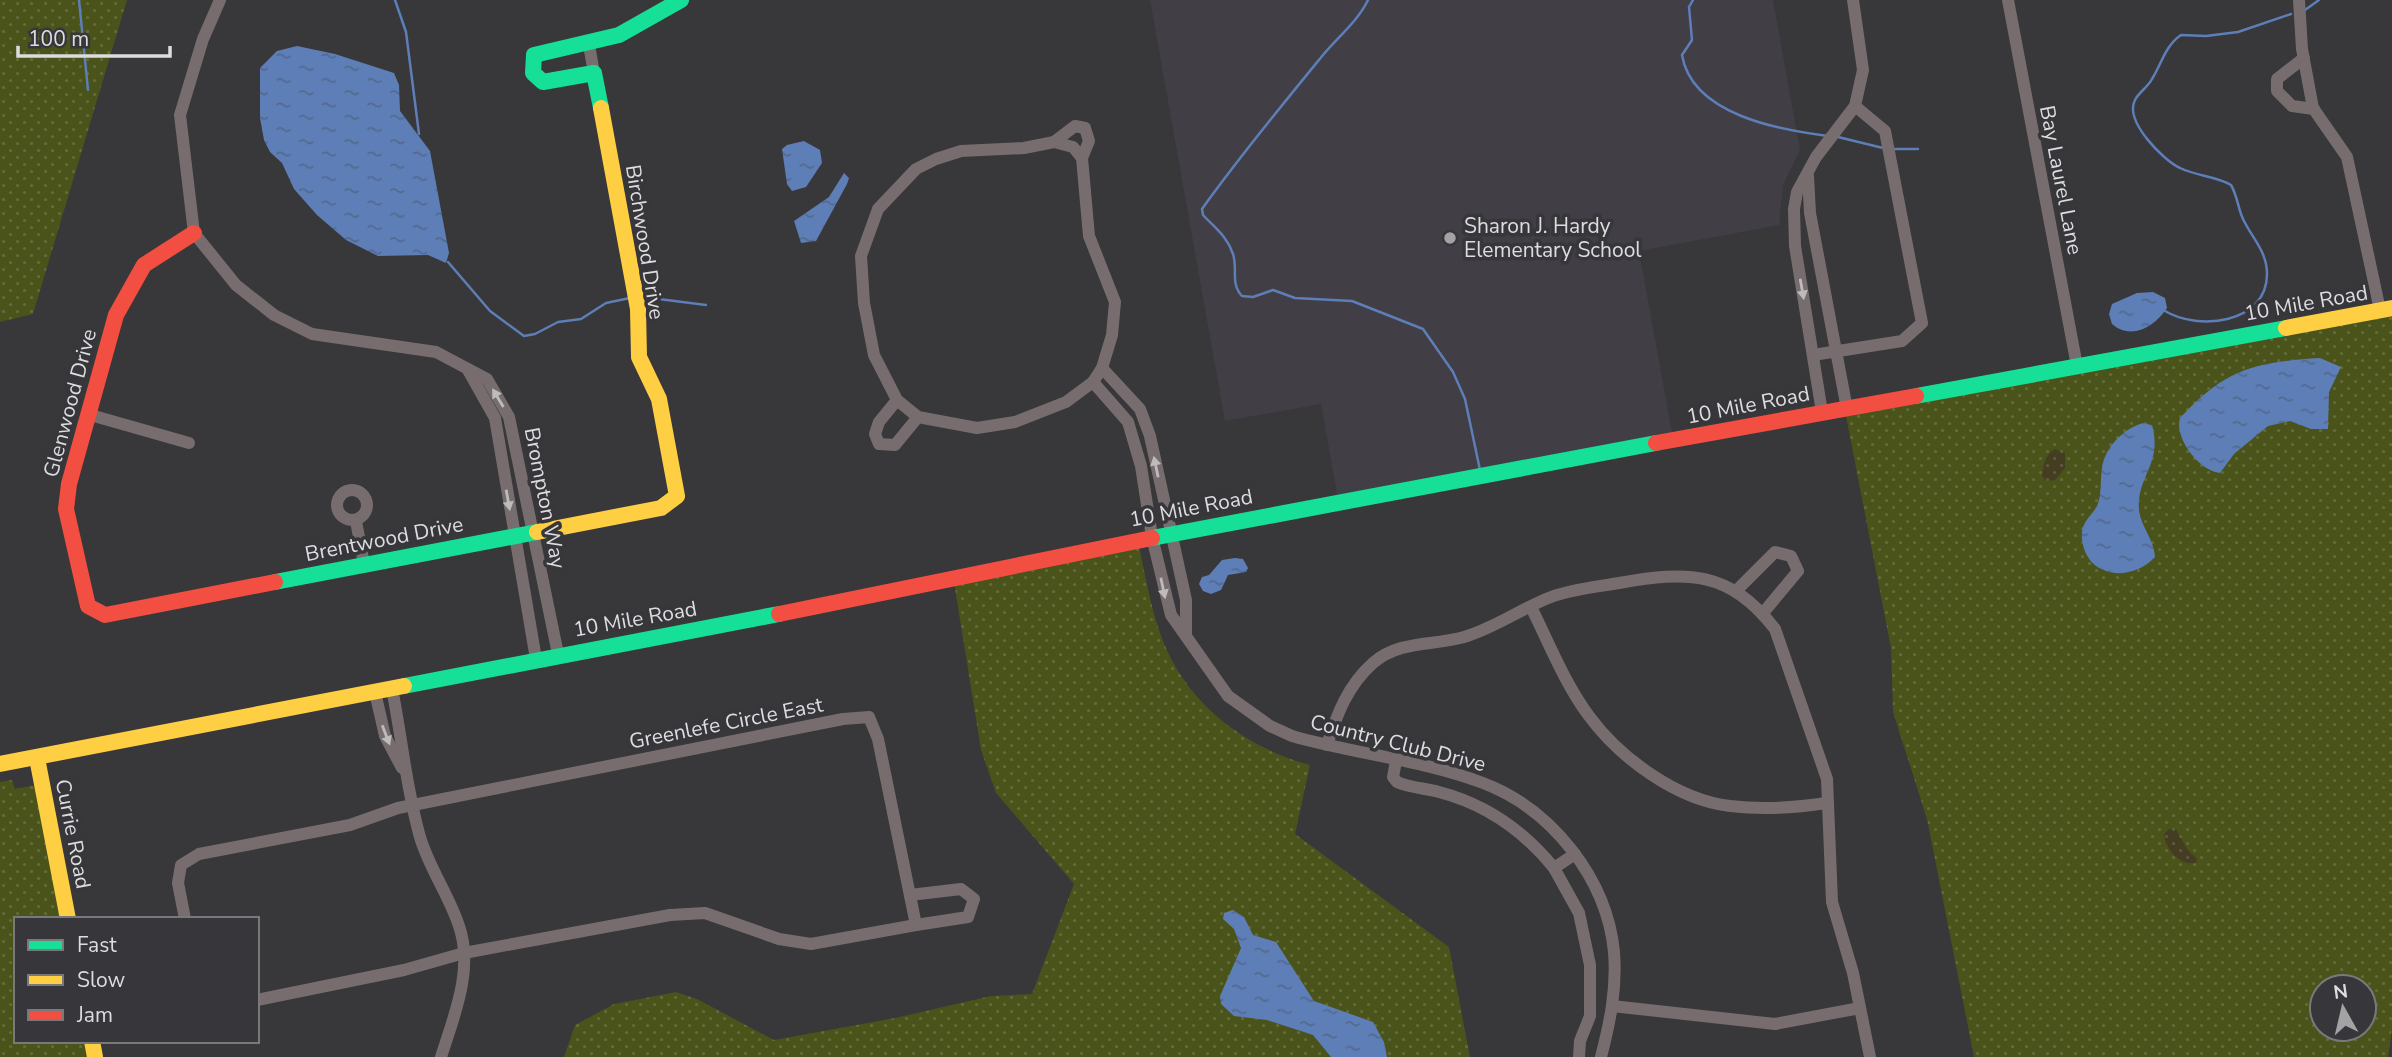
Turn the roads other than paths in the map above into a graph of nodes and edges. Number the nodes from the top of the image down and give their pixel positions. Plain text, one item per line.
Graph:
1 (220, 0) edge
2 (681, 0) edge
3 (1853, 0) edge
4 (2011, 0) edge
5 (2299, 0) edge
6 (589, 45) junction
7 (2304, 58) junction
8 (594, 73) junction
9 (1854, 106) junction
10 (2314, 109) junction
11 (1054, 142) junction
12 (1082, 158) junction
13 (1808, 177) junction
14 (194, 233) junction
15 (1816, 243) junction
16 (1794, 246) junction
17 (2386, 309) edge
18 (1835, 351) junction
19 (1813, 355) junction
20 (2077, 366) junction
21 (1102, 368) junction
22 (1093, 382) junction
23 (897, 400) junction
24 (1847, 409) junction
25 (1822, 412) junction
26 (87, 414) junction
27 (918, 417) junction
28 (189, 443) dead end
29 (677, 496) joint
30 (356, 521) dead end
31 (523, 533) junction
32 (1172, 533) junction
33 (1152, 537) junction
34 (363, 564) junction
35 (1737, 590) junction
36 (1531, 607) junction
37 (96, 612) joint
38 (1763, 613) junction
39 (1186, 634) junction
40 (558, 654) junction
41 (536, 659) junction
42 (392, 689) junction
43 (375, 692) junction
44 (1327, 745) junction
45 (37, 758) junction
46 (1396, 761) junction
47 (0, 764) edge
48 (406, 774) junction
49 (1826, 803) junction
50 (412, 807) junction
51 (1575, 854) junction
52 (1555, 868) junction
53 (911, 895) junction
54 (68, 917) edge
55 (185, 917) edge
56 (916, 925) junction
57 (464, 953) junction
58 (259, 1000) edge
59 (1612, 1006) junction
60 (1860, 1008) junction
61 (441, 1057) edge
62 (1578, 1057) edge
63 (1601, 1057) edge
64 (1870, 1057) edge

1 - 14 street
2 - 6 main road
3 - 9 street
4 - 20 street, Bay Laurel Lane
5 - 7 street
6 - 8 street, Birchwood Drive
6 - 8 main road
7 - 10 street
7 - 10 street
8 - 29 main road, Birchwood Drive
9 - 13 street
9 - 18 street
10 - 17 street
11 - 12 street
11 - 12 street
11 - 23 street
12 - 21 street
13 - 15 street
13 - 16 street
14 - 26 main road, Glenwood Drive
14 - 31 street, Brompton Way
15 - 16 street
15 - 18 street
16 -> 19 street
17 - 20 main road, 10 Mile Road
18 - 19 street
18 - 24 street
19 - 25 street
20 - 24 main road, 10 Mile Road
21 - 22 street
32 -> 21 street
22 - 27 street
22 - 33 street, Country Club Drive
23 - 27 street
23 - 27 street
24 - 25 main road, 10 Mile Road
25 - 32 main road, 10 Mile Road
26 - 28 street
26 - 37 main road, Glenwood Drive
29 - 31 main road, Brentwood Drive
30 - 34 street
31 - 34 main road, Brentwood Drive
31 - 40 street, Brompton Way
31 - 41 street, Brompton Way
32 - 33 main road, 10 Mile Road
32 - 39 street
33 -> 39 street, Country Club Drive
33 - 40 main road, 10 Mile Road
34 - 37 main road, Brentwood Drive
35 - 36 street
35 - 38 street
35 - 38 street
36 - 44 street
36 - 49 street
38 - 49 street
39 - 44 street, Country Club Drive
40 - 41 main road, 10 Mile Road
41 - 42 main road, 10 Mile Road
42 - 43 main road, 10 Mile Road
42 - 48 street
43 - 45 main road, 10 Mile Road
43 -> 48 street
44 - 46 street, Country Club Drive
45 - 47 main road, 10 Mile Road
45 - 54 main road, Currie Road
46 - 51 street, Country Club Drive
46 - 52 street
48 - 50 street
49 - 60 street
50 - 53 street, Greenlefe Circle East
50 - 55 street
50 - 57 street
51 - 52 street
51 - 59 street, Country Club Drive
52 - 62 street
53 - 56 street, Greenlefe Circle East
53 - 56 street
56 - 57 street
57 - 58 street
57 - 61 street
59 - 60 street
59 - 63 street, Country Club Drive
60 - 64 street

